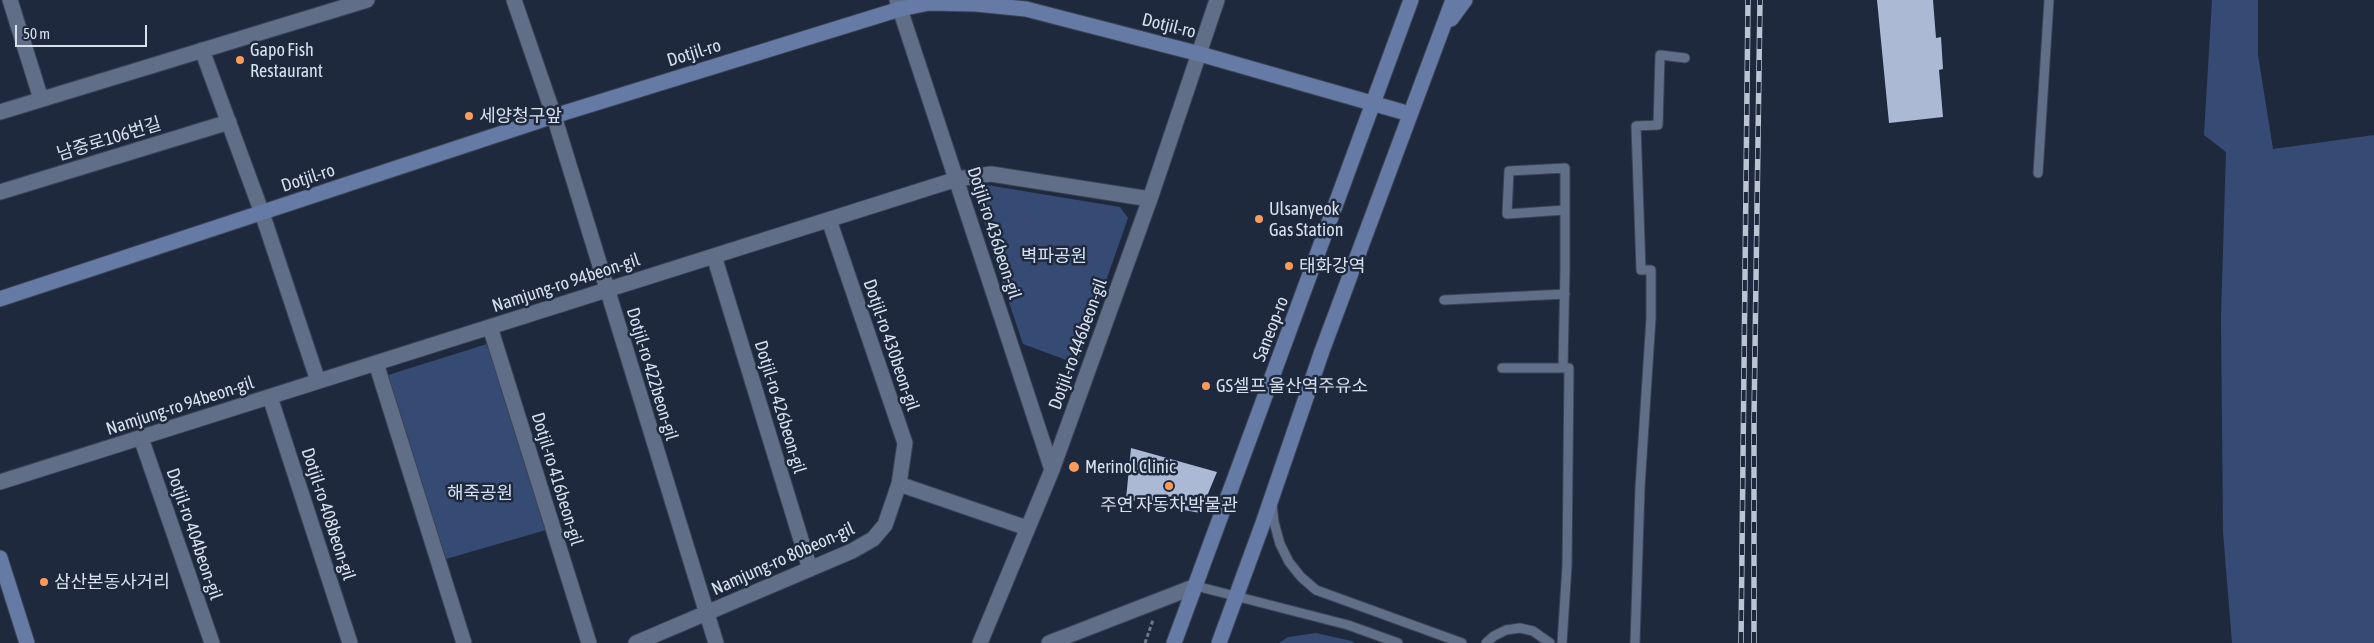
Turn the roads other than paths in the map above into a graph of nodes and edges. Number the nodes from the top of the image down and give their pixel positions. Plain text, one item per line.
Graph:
1 (10, 0) edge
2 (367, 0) edge
3 (514, 0) edge
4 (1217, 0) edge
5 (1412, 0) edge
6 (1453, 0) edge
7 (1464, 0) edge
8 (2049, 0) edge
9 (899, 5) edge
10 (1439, 37) junction
11 (202, 50) junction
12 (1200, 54) junction
13 (1685, 58) dead end
14 (40, 100) junction
15 (1374, 104) junction
16 (0, 112) edge
17 (1410, 114) junction
18 (554, 116) junction
19 (229, 122) junction
20 (2038, 173) dead end
21 (957, 179) junction
22 (0, 192) edge
23 (1150, 199) junction
24 (1565, 210) junction
25 (262, 213) junction
26 (828, 220) junction
27 (714, 256) junction
28 (607, 290) junction
29 (1565, 294) junction
30 (0, 299) edge
31 (1444, 300) dead end
32 (490, 327) junction
33 (376, 363) junction
34 (1502, 368) dead end
35 (1563, 368) junction
36 (318, 381) junction
37 (270, 397) junction
38 (141, 438) junction
39 (1052, 470) junction
40 (0, 482) edge
41 (899, 484) junction
42 (1272, 496) junction
43 (1027, 528) junction
44 (0, 558) edge
45 (810, 569) junction
46 (1196, 586) junction
47 (1236, 596) junction
48 (707, 613) junction
49 (27, 643) edge
50 (212, 643) edge
51 (350, 643) edge
52 (464, 643) edge
53 (589, 643) edge
54 (636, 643) edge
55 (716, 643) edge
56 (980, 643) edge
57 (1049, 643) edge
58 (1174, 643) edge
59 (1219, 643) edge
60 (1398, 643) edge
61 (1462, 643) edge
62 (1486, 643) edge
63 (1550, 643) edge
64 (1562, 643) edge
65 (1635, 643) edge

1 - 14 street
2 - 11 street
3 - 18 street, Dotjil-ro 422beon-gil
4 - 12 street, Dotjil-ro 446beon-gil
5 - 15 main road, Saneop-ro
6 - 10 main road
7 - 10 main road
8 - 20 lane
9 - 12 main road, Dotjil-ro
9 - 18 main road, Dotjil-ro
9 - 21 street, Dotjil-ro 436beon-gil
10 - 17 main road
11 - 14 street
11 - 19 street
12 - 15 main road, Dotjil-ro
12 - 23 street, Dotjil-ro 446beon-gil
13 - 65 lane
14 - 16 street
15 - 17 main road, Dotjil-ro
15 - 46 main road, Saneop-ro
17 - 42 main road
18 - 25 main road, Dotjil-ro
18 - 28 street, Dotjil-ro 422beon-gil
19 - 22 street, 남중로106번길
19 - 25 street
21 - 23 street, Namjung-ro 94beon-gil
21 - 26 street, Namjung-ro 94beon-gil
21 - 39 street, Dotjil-ro 436beon-gil
23 - 39 street, Dotjil-ro 446beon-gil
24 - 24 lane
24 - 29 lane
25 - 30 main road, Dotjil-ro
25 - 36 street
26 - 27 street, Namjung-ro 94beon-gil
26 - 41 street, Dotjil-ro 430beon-gil
27 - 28 street, Namjung-ro 94beon-gil
27 - 45 street, Dotjil-ro 426beon-gil
28 - 32 street, Namjung-ro 94beon-gil
28 - 48 street, Dotjil-ro 422beon-gil
29 - 31 lane
29 - 35 lane
32 - 33 street, Namjung-ro 94beon-gil
32 - 53 street, Dotjil-ro 416beon-gil
33 - 36 street, Namjung-ro 94beon-gil
33 - 52 street
34 - 35 lane
35 - 64 lane
36 - 37 street, Namjung-ro 94beon-gil
37 - 38 street, Namjung-ro 94beon-gil
37 - 51 street, Dotjil-ro 408beon-gil
38 - 40 street, Namjung-ro 94beon-gil
38 - 50 street, Dotjil-ro 404beon-gil
39 - 43 street, Dotjil-ro 446beon-gil
41 - 43 street
41 - 45 street, Namjung-ro 80beon-gil
42 - 47 main road
42 - 61 lane
43 - 56 street, Dotjil-ro 446beon-gil
44 - 49 main road
45 - 48 street, Namjung-ro 80beon-gil
46 - 47 lane
46 - 57 street
46 - 58 main road, Saneop-ro
47 - 59 main road
47 - 60 lane
48 - 54 street, Namjung-ro 80beon-gil
48 - 55 street, Dotjil-ro 422beon-gil
62 - 63 lane

